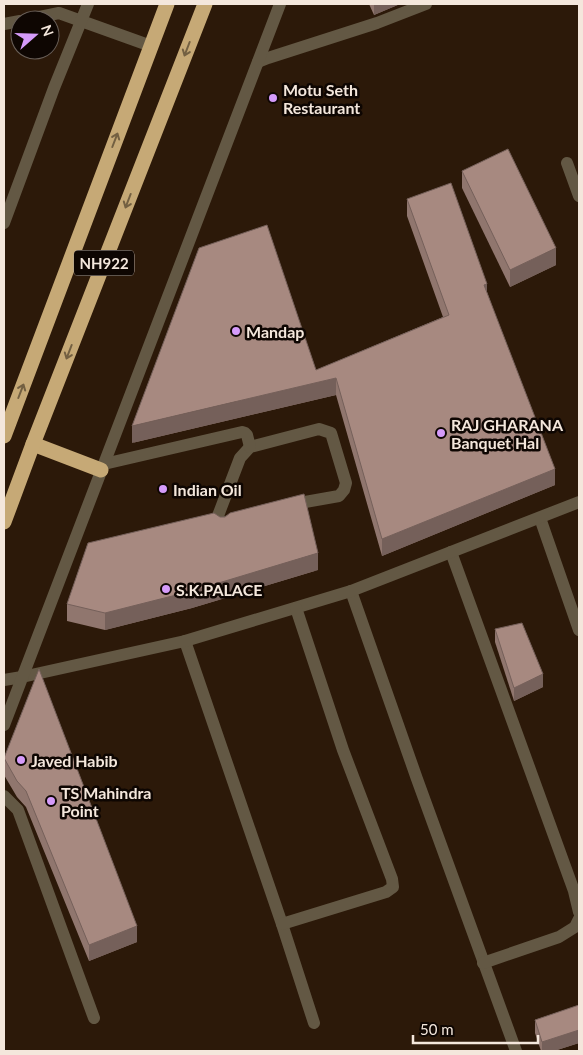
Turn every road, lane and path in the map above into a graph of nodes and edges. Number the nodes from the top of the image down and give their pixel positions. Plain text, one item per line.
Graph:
1 (88, 4) edge
2 (167, 4) edge
3 (205, 4) edge
4 (280, 4) edge
5 (426, 4) edge
6 (60, 13) edge
7 (81, 21) junction
8 (151, 46) junction
9 (258, 62) junction
10 (567, 164) dead end
11 (579, 196) edge
12 (4, 223) edge
13 (4, 436) edge
14 (33, 444) junction
15 (250, 447) junction
16 (103, 467) junction
17 (579, 502) edge
18 (540, 518) junction
19 (4, 522) edge
20 (452, 552) junction
21 (351, 591) junction
22 (296, 608) junction
23 (579, 630) edge
24 (185, 641) junction
25 (22, 677) junction
26 (4, 680) edge
27 (4, 725) edge
28 (4, 796) edge
29 (576, 890) edge
30 (579, 912) edge
31 (579, 919) edge
32 (282, 924) junction
33 (484, 963) junction
34 (94, 1018) dead end
35 (314, 1024) dead end
36 (516, 1051) edge

1 - 7 street
2 - 8 highway, NH922
3 -> 14 highway, NH922
4 - 9 street
5 - 9 street
6 - 7 street
7 - 8 street
7 - 12 street
13 -> 8 highway, NH922
9 - 16 street
10 - 11 street
14 - 16 highway
14 - 19 highway, NH922
15 - 15 street
15 - 16 street
16 - 25 street
17 - 18 street
18 - 20 street
18 - 23 street
20 - 21 street
20 - 29 street
21 - 22 street
21 - 33 street
22 - 24 street
22 - 32 street
24 - 25 street
24 - 32 street
25 - 26 street
25 - 27 street
28 - 34 street
29 - 30 street
31 - 33 street
32 - 35 street
33 - 36 street

